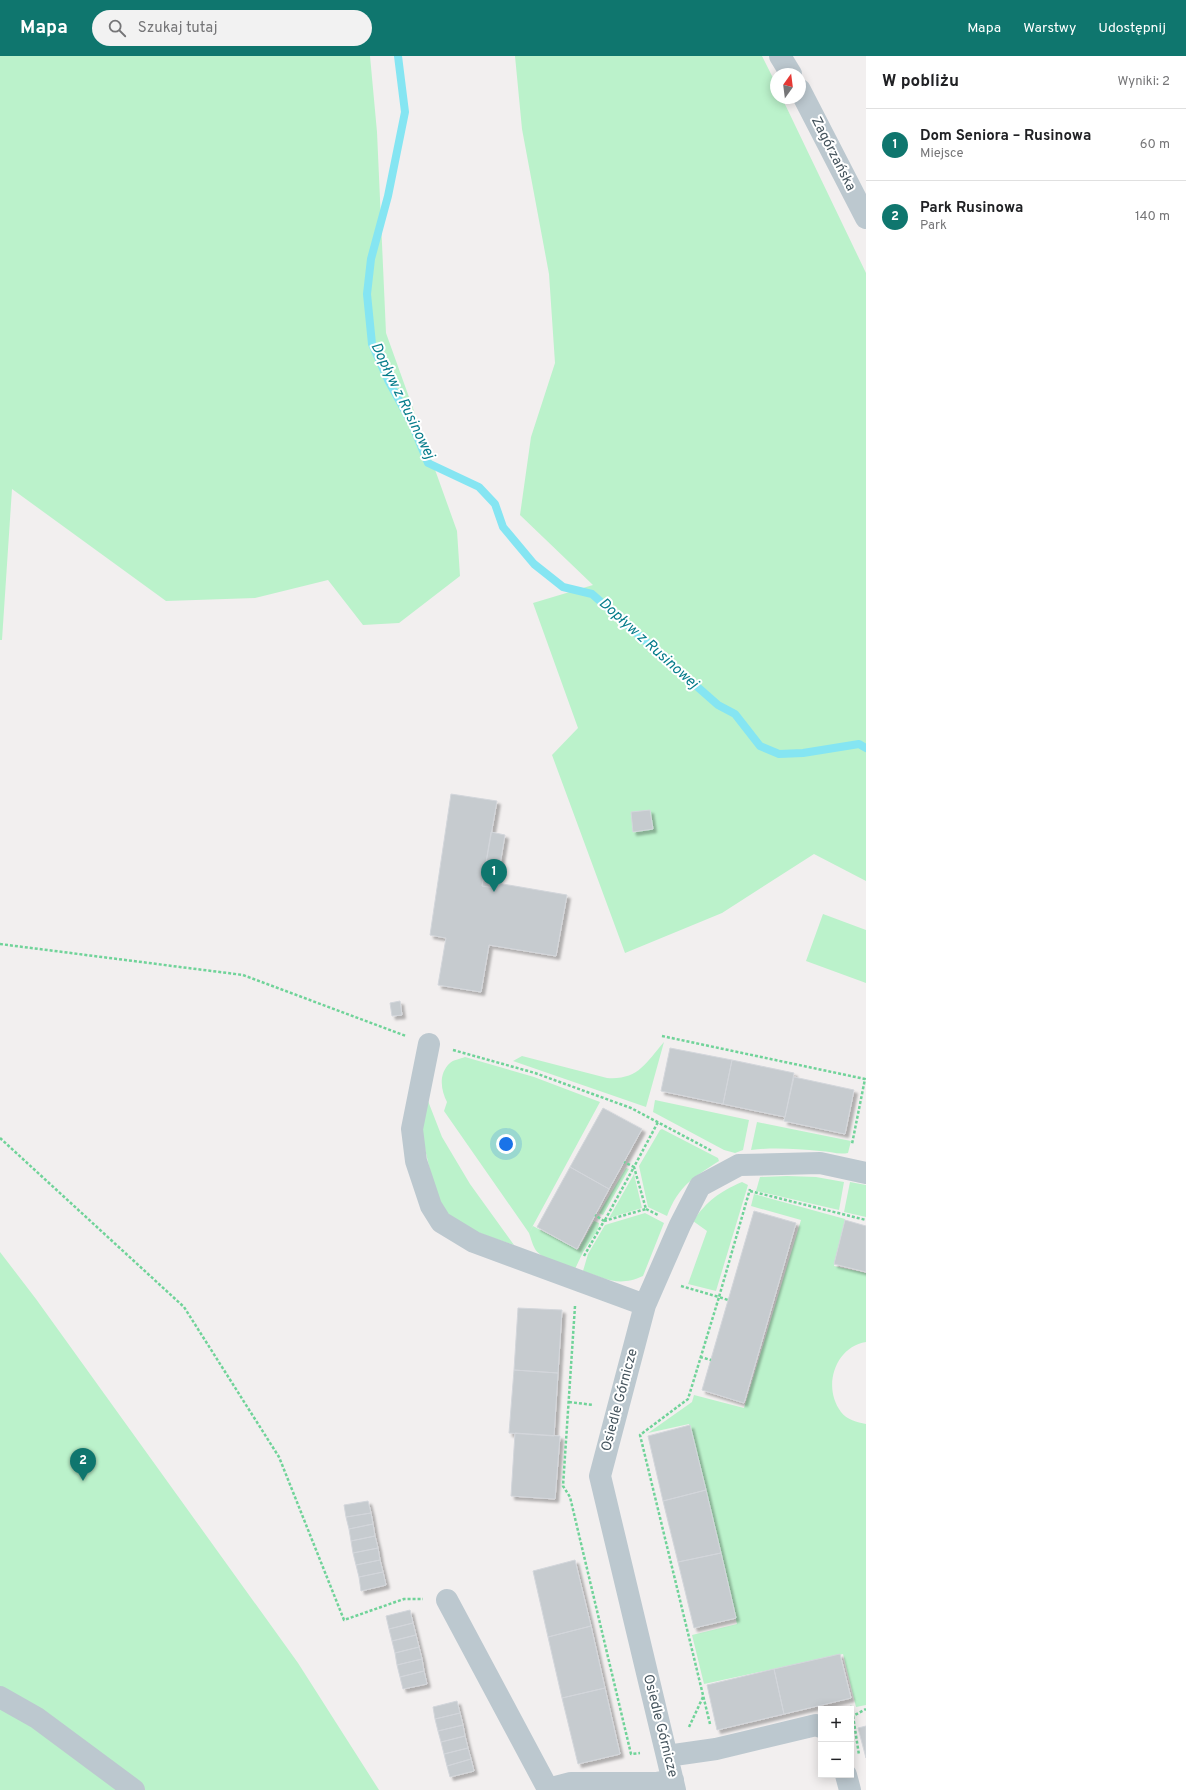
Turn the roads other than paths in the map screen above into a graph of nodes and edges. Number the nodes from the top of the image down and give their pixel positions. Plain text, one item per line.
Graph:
1 (780, 56) edge
2 (787, 68) edge
3 (806, 102) edge
4 (866, 218) edge
5 (429, 1044) road end
6 (866, 1173) edge
7 (645, 1305) junction
8 (447, 1600) road end
9 (0, 1697) edge
10 (818, 1725) edge
11 (674, 1755) junction
12 (847, 1778) edge
13 (674, 1785) edge
14 (134, 1790) edge
15 (548, 1790) edge
16 (850, 1790) edge

1 - 2 street
3 - 4 street, Zagórzańska
5 - 7 street
6 - 7 street, Osiedle Górnicze
7 - 11 street, Osiedle Górnicze
8 - 15 street
9 - 14 street
10 - 11 street
11 - 13 street, Osiedle Górnicze
12 - 16 street
13 - 15 street

